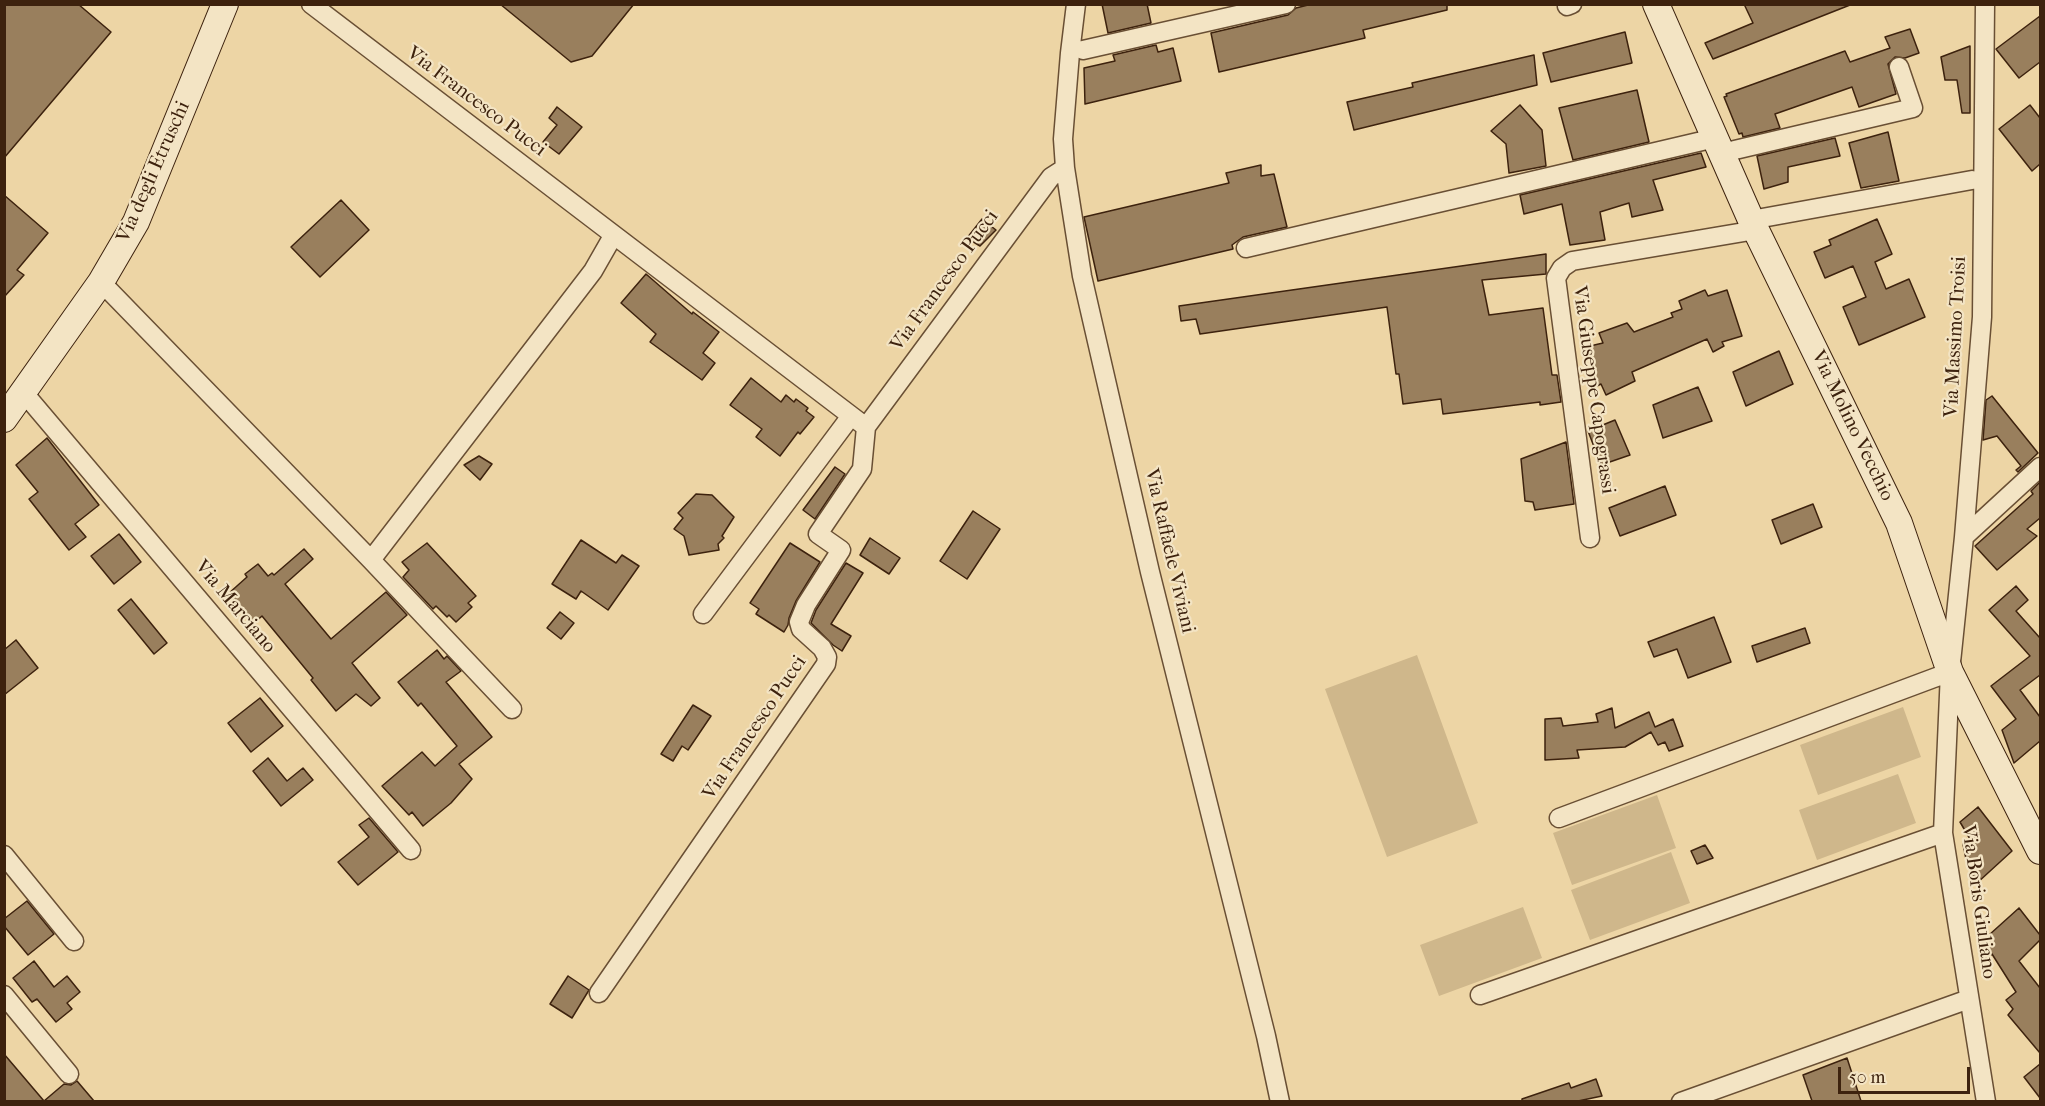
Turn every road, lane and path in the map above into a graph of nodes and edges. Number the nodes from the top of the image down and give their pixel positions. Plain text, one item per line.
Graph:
1 (225, 4) edge
2 (311, 4) edge
3 (1076, 4) edge
4 (1286, 4) edge
5 (1656, 4) edge
6 (1985, 4) edge
7 (1083, 50) dead end
8 (1899, 68) dead end
9 (1718, 145) junction
10 (1065, 168) junction
11 (1972, 180) dead end
12 (1754, 225) junction
13 (613, 236) junction
14 (1246, 248) dead end
15 (101, 282) junction
16 (24, 393) junction
17 (851, 416) junction
18 (4, 419) edge
19 (866, 427) junction
20 (2040, 467) edge
21 (1964, 537) junction
22 (1590, 538) dead end
23 (371, 560) junction
24 (703, 614) dead end
25 (1950, 672) junction
26 (512, 709) dead end
27 (1559, 818) dead end
28 (1943, 833) junction
29 (411, 850) dead end
30 (2040, 850) edge
31 (4, 855) edge
32 (74, 941) dead end
33 (599, 993) dead end
34 (4, 994) edge
35 (1479, 995) dead end
36 (1969, 999) junction
37 (69, 1074) dead end
38 (1281, 1101) edge
39 (1681, 1101) edge
40 (1986, 1101) edge

1 - 15 street, Via degli Etruschi
2 - 13 street, Via Francesco Pucci
3 - 10 street, Via Raffaele Viviani
4 - 7 street
5 - 9 street, Via Molino Vecchio
6 - 21 street, Via Massimo Troisi
8 - 9 street
9 - 12 street, Via Molino Vecchio
9 - 14 street
10 - 19 street, Via Francesco Pucci
10 - 38 street, Via Raffaele Viviani
11 - 12 street
12 - 22 street, Via Giuseppe Capograssi
12 - 25 street, Via Molino Vecchio
13 - 17 street, Via Francesco Pucci
13 - 23 street
15 - 16 street, Via degli Etruschi
15 - 23 street
16 - 18 street, Via degli Etruschi
16 - 29 street, Via Marciano
17 - 19 street, Via Francesco Pucci
17 - 24 street
19 - 33 street, Via Francesco Pucci
20 - 21 street
21 - 25 street, Via Massimo Troisi
23 - 26 street
25 - 27 street
25 - 28 street, Via Boris Giuliano
25 - 30 street, Via Molino Vecchio
28 - 35 street
28 - 36 street, Via Boris Giuliano
31 - 32 street
34 - 37 street
36 - 39 street
36 - 40 street, Via Boris Giuliano

